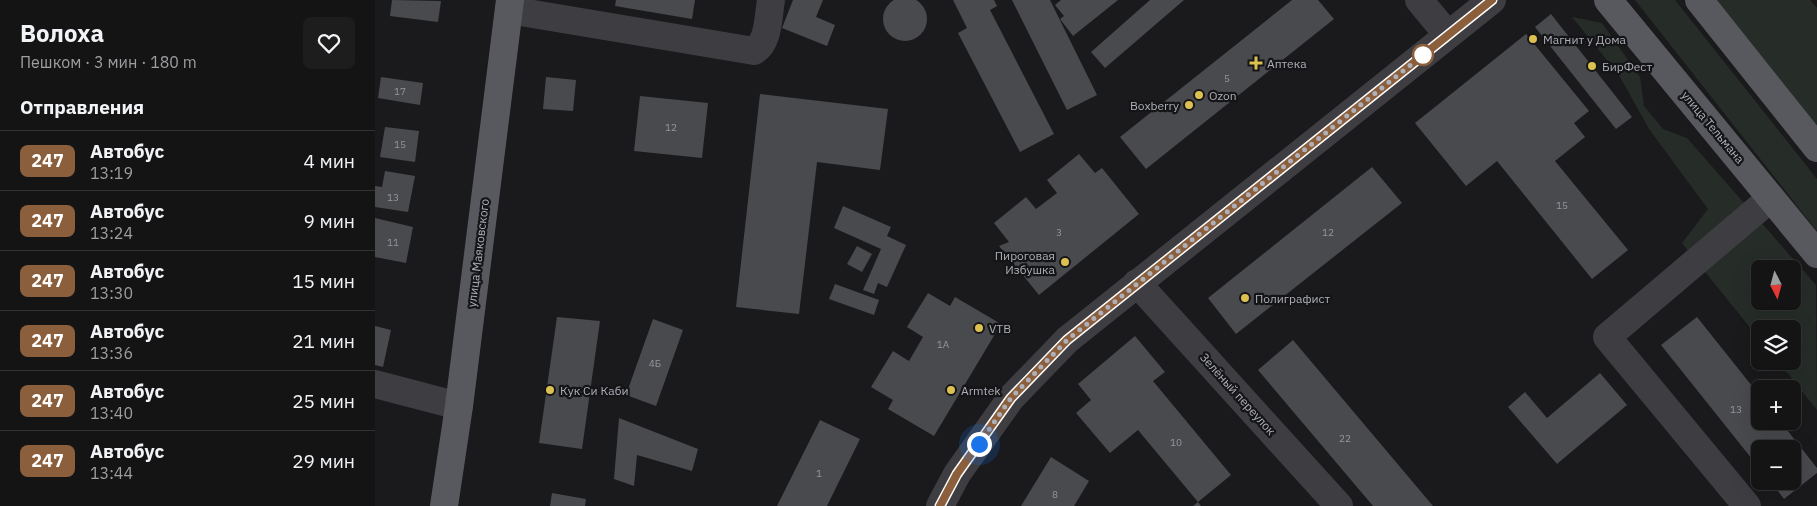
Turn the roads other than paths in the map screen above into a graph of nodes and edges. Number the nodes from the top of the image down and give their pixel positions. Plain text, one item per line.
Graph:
1 (771, 0) edge
2 (1419, 0) edge
3 (1492, 0) edge
4 (1608, 0) edge
5 (1699, 0) edge
6 (509, 5) edge
7 (1448, 35) junction
8 (1817, 148) edge
9 (1771, 198) junction
10 (1817, 254) edge
11 (1137, 283) junction
12 (375, 384) edge
13 (459, 406) junction
14 (444, 506) edge
15 (940, 506) edge
16 (1339, 506) edge
17 (1747, 506) edge

1 - 6 street
2 - 7 street
3 - 7 street
4 - 9 main road, улица Тельмана
5 - 8 main road
6 - 13 main road, улица Маяковского
7 - 11 street
9 - 10 main road, улица Тельмана
9 - 17 street
11 - 15 street
11 - 16 street, Зелёный переулок
12 - 13 street
13 - 14 main road, улица Маяковского

